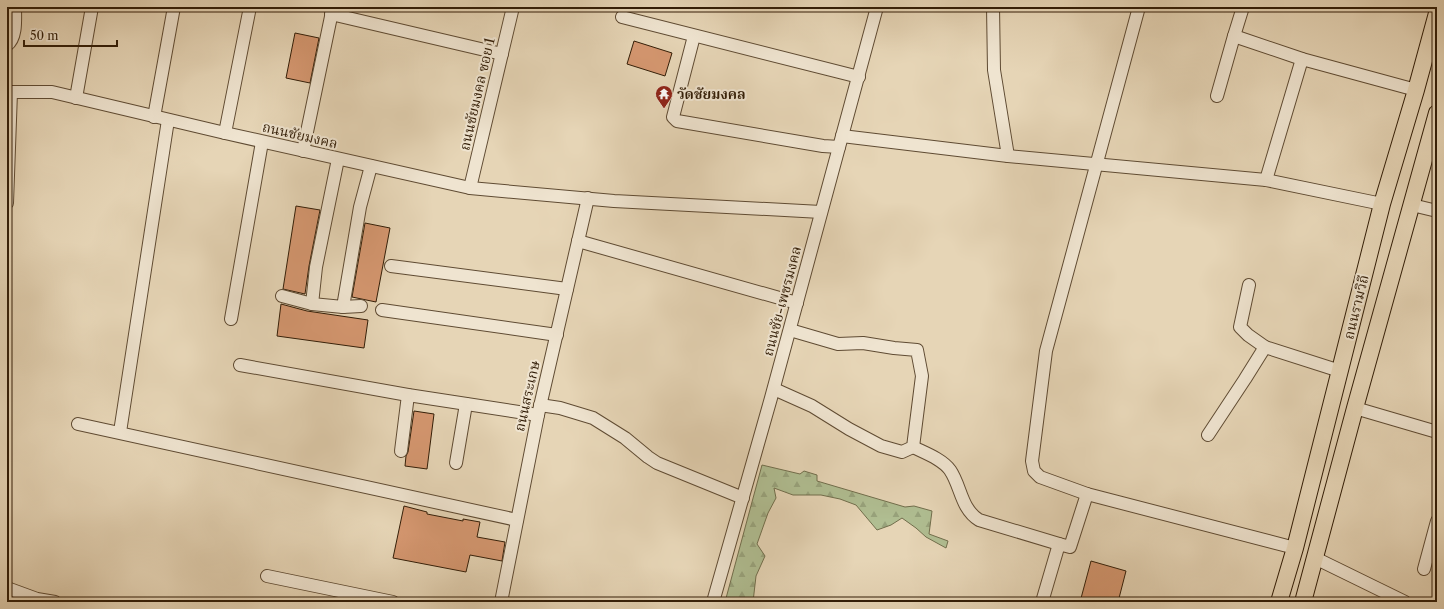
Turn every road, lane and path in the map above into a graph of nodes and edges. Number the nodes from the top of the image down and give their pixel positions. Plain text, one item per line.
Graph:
1 (15, 7) edge
2 (92, 7) edge
3 (174, 7) edge
4 (250, 7) edge
5 (513, 7) edge
6 (877, 7) edge
7 (993, 7) edge
8 (1139, 7) edge
9 (1244, 7) edge
10 (332, 11) edge
11 (1437, 13) edge
12 (622, 17) dead end
13 (694, 36) junction
14 (1234, 36) junction
15 (7, 45) edge
16 (502, 54) junction
17 (1302, 59) junction
18 (859, 76) junction
19 (1416, 90) junction
20 (9, 92) edge
21 (1217, 96) dead end
22 (76, 98) junction
23 (1437, 113) edge
24 (154, 117) junction
25 (168, 120) junction
26 (225, 133) junction
27 (262, 142) junction
28 (840, 142) junction
29 (302, 151) junction
30 (1008, 156) junction
31 (338, 159) junction
32 (1096, 165) junction
33 (371, 166) junction
34 (1266, 180) junction
35 (470, 188) junction
36 (588, 198) junction
37 (7, 203) edge
38 (1382, 204) junction
39 (1412, 205) junction
40 (1437, 211) edge
41 (820, 212) junction
42 (578, 241) junction
43 (391, 266) dead end
44 (1249, 285) dead end
45 (567, 289) junction
46 (282, 296) dead end
47 (797, 303) junction
48 (312, 304) junction
49 (361, 306) dead end
50 (343, 307) junction
51 (382, 310) dead end
52 (231, 319) dead end
53 (790, 330) junction
54 (557, 335) junction
55 (1264, 347) junction
56 (240, 365) dead end
57 (1340, 371) junction
58 (774, 389) junction
59 (408, 395) junction
60 (466, 404) junction
61 (1355, 408) junction
62 (539, 410) junction
63 (78, 424) dead end
64 (120, 432) junction
65 (1437, 432) edge
66 (1208, 435) dead end
67 (913, 447) junction
68 (401, 451) dead end
69 (456, 463) dead end
70 (1087, 494) junction
71 (742, 498) junction
72 (517, 520) junction
73 (1437, 521) edge
74 (1059, 544) junction
75 (1295, 548) junction
76 (1315, 558) junction
77 (1424, 569) dead end
78 (267, 576) dead end
79 (7, 588) edge
80 (48, 601) edge
81 (392, 602) edge
82 (501, 602) edge
83 (713, 602) edge
84 (1042, 602) edge
85 (1280, 602) edge
86 (1303, 602) edge
87 (1405, 602) edge

1 - 15 street
2 - 22 street
3 - 24 street
4 - 26 street
5 - 16 street, ถนนชัยมงคล ซอย 1
6 - 18 street, ถนนชัย-เพชรมงคล
7 - 30 street
8 - 32 street
9 - 14 street
10 - 16 street
10 - 29 street
11 - 19 main road, ถนนรามวิถี
12 - 13 street
13 - 18 street
13 - 28 street
14 - 17 street
14 - 21 street
16 - 35 street, ถนนชัยมงคล ซอย 1
17 - 19 street
17 - 34 street
18 - 28 street, ถนนชัย-เพชรมงคล
19 - 38 main road, ถนนรามวิถี
20 - 22 street, ถนนชัยมงคล
20 - 37 street
22 - 24 street, ถนนชัยมงคล
23 - 39 main road, ถนนรามวิถี
24 - 25 street, ถนนชัยมงคล
25 - 26 street, ถนนชัยมงคล
25 - 64 street
26 - 27 street, ถนนชัยมงคล
27 - 29 street, ถนนชัยมงคล
27 - 52 street
28 - 30 street
28 - 41 street, ถนนชัย-เพชรมงคล
29 - 31 street, ถนนชัยมงคล
30 - 32 street
31 - 33 street, ถนนชัยมงคล
31 - 48 street
32 - 34 street
32 - 70 street
33 - 35 street, ถนนชัยมงคล
33 - 50 street
34 - 38 street
35 - 36 street, ถนนชัยมงคล
36 - 41 street, ถนนชัยมงคล
36 - 42 street, ถนนสระเกษ
38 - 57 main road, ถนนรามวิถี
39 - 40 street
39 - 61 main road, ถนนรามวิถี
41 - 47 street, ถนนชัย-เพชรมงคล
42 - 45 street, ถนนสระเกษ
42 - 47 street
43 - 45 street
44 - 55 street
45 - 54 street, ถนนสระเกษ
46 - 48 street
47 - 53 street, ถนนชัย-เพชรมงคล
48 - 50 street
49 - 50 street
51 - 54 street
53 - 58 street, ถนนชัย-เพชรมงคล
53 - 67 street
54 - 62 street, ถนนสระเกษ
55 - 57 street
55 - 66 street
56 - 59 street
57 - 75 main road, ถนนรามวิถี
58 - 67 street
58 - 71 street, ถนนชัย-เพชรมงคล
59 - 60 street
59 - 68 street
60 - 62 street
60 - 69 street
61 - 65 street
61 - 76 main road, ถนนรามวิถี
62 - 71 street
62 - 72 street, ถนนสระเกษ
63 - 64 street
64 - 72 street
67 - 74 street
70 - 74 street
70 - 75 street
71 - 83 street, ถนนชัย-เพชรมงคล
72 - 82 street, ถนนสระเกษ
73 - 77 street
74 - 84 street
75 - 85 main road, ถนนรามวิถี
76 - 86 main road, ถนนรามวิถี
76 - 87 street
78 - 81 street
79 - 80 street

